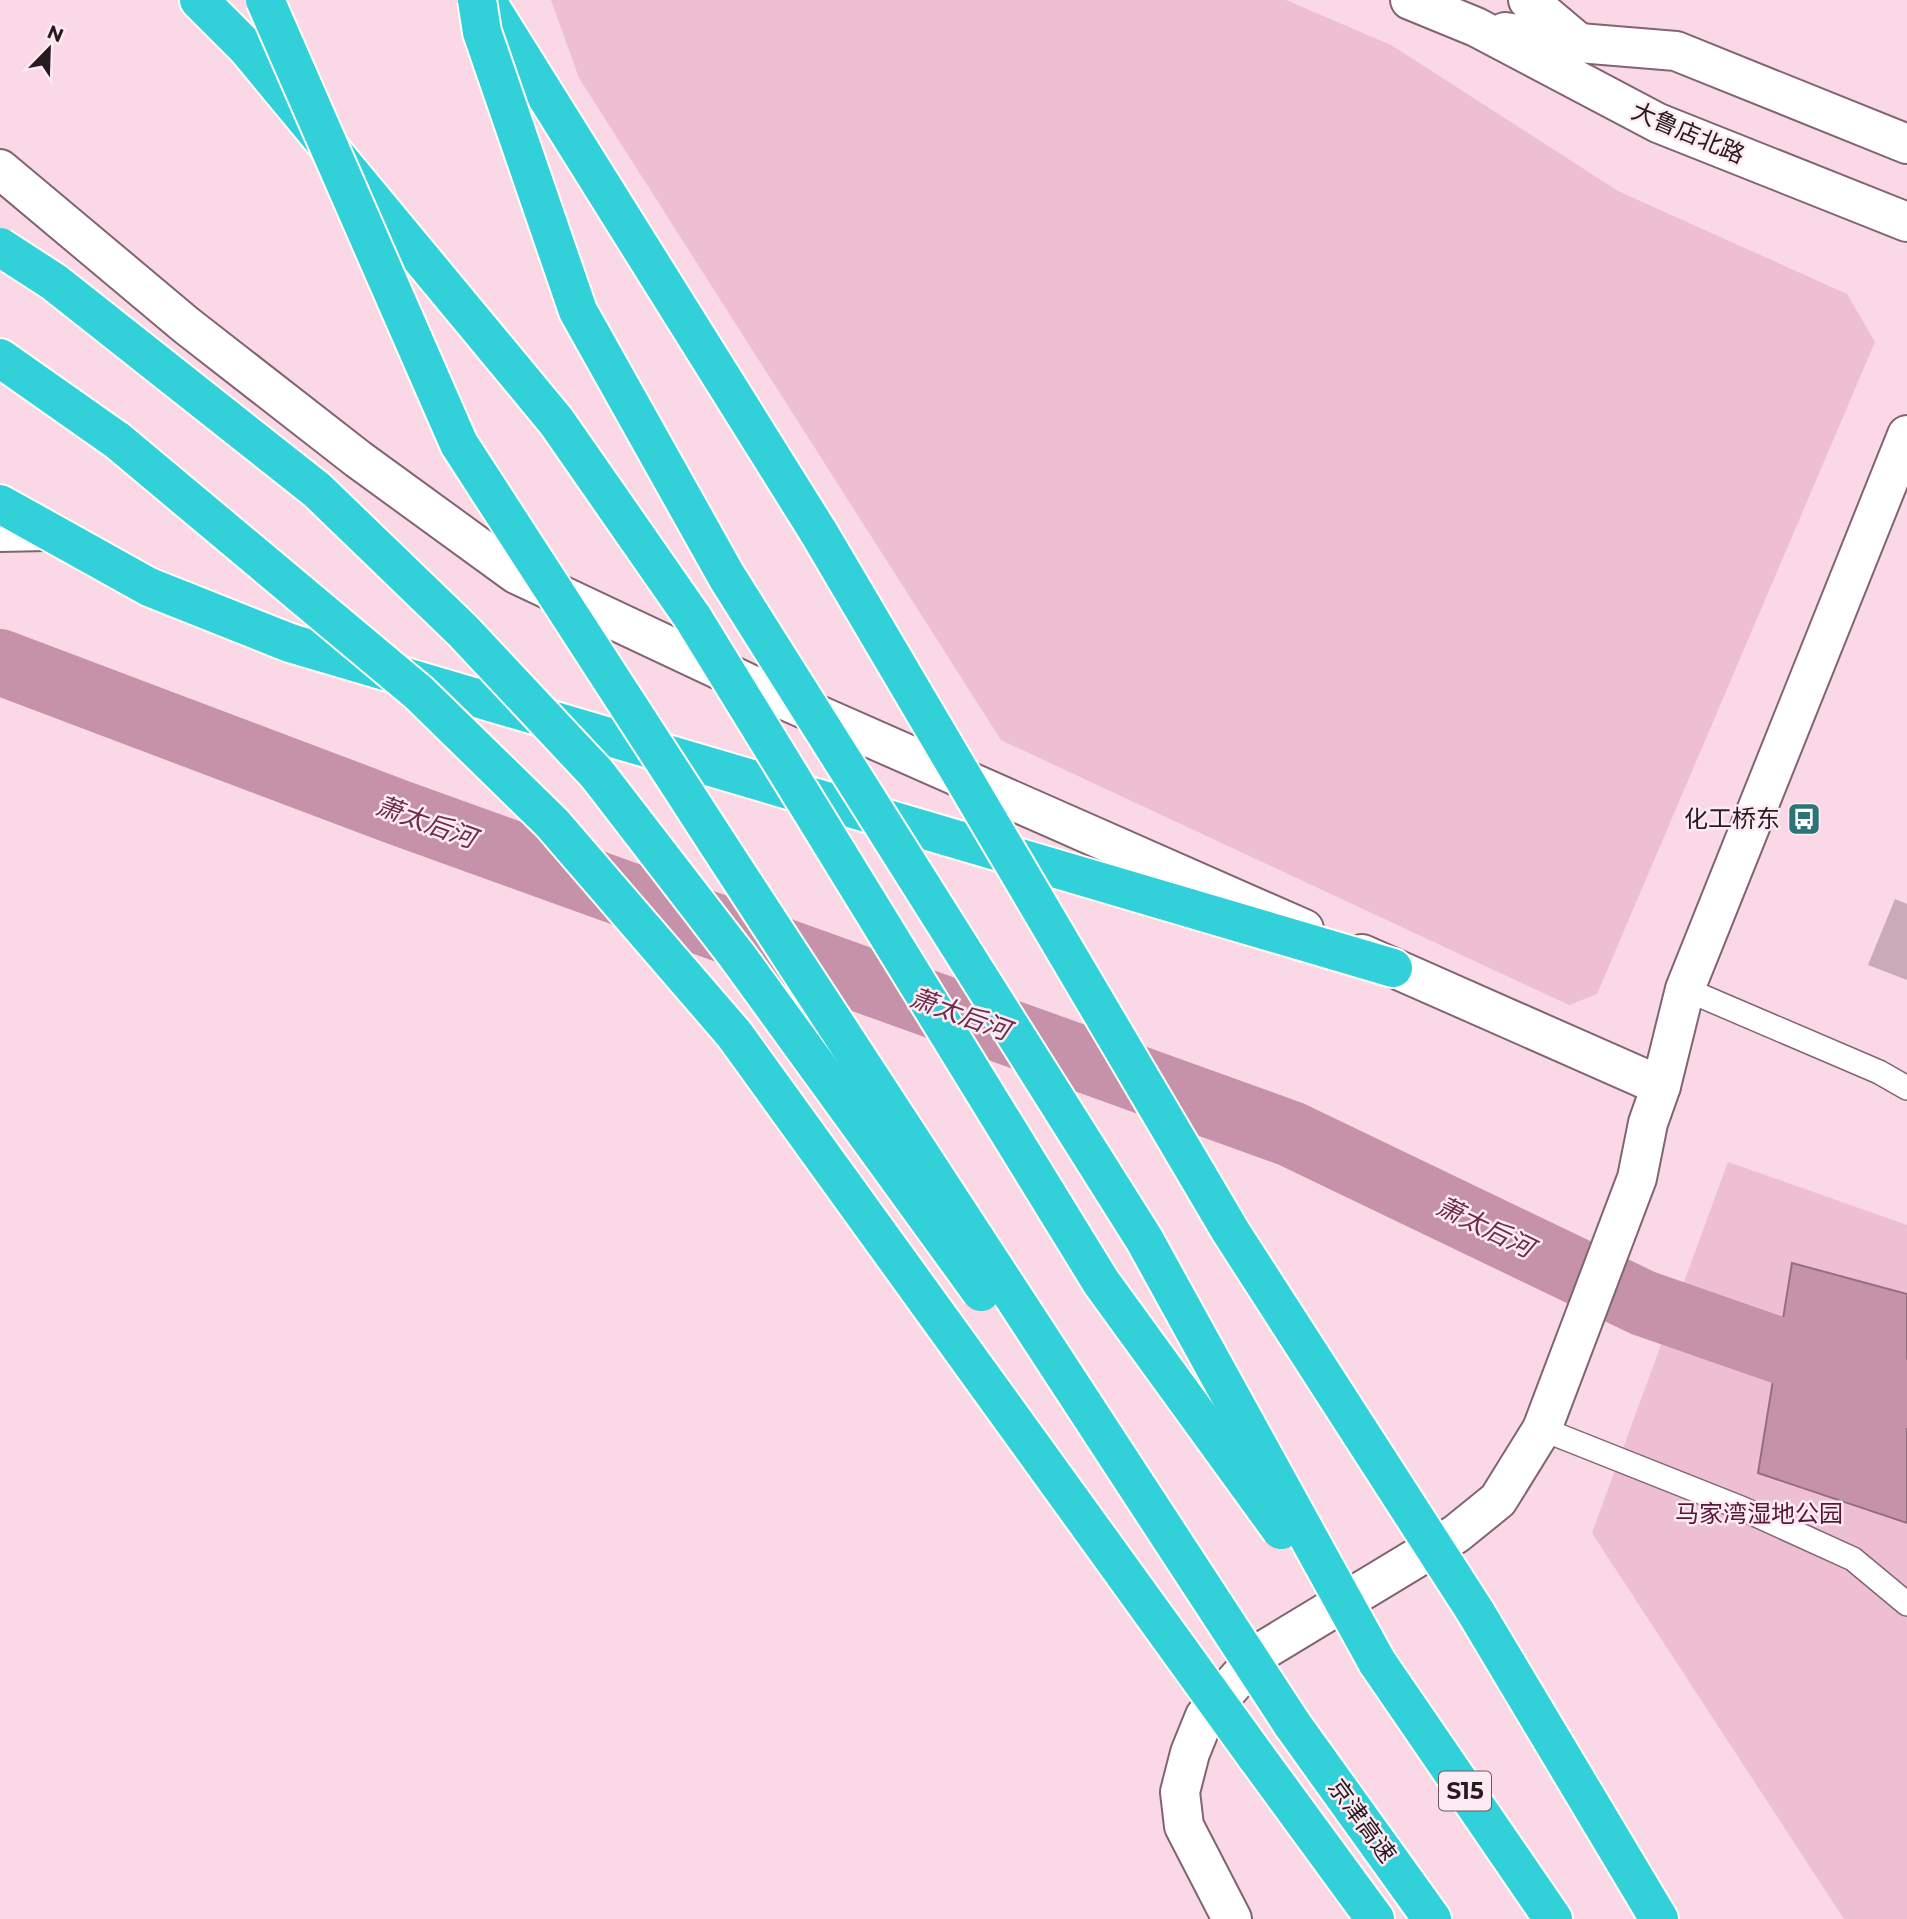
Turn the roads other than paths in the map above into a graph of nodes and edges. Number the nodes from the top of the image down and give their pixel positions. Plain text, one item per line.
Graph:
1 (199, 0) edge
2 (265, 0) edge
3 (477, 0) edge
4 (486, 0) edge
5 (1410, 0) edge
6 (1528, 0) edge
7 (1476, 27) junction
8 (1579, 43) junction
9 (1907, 144) edge
10 (0, 169) edge
11 (1907, 222) edge
12 (0, 247) edge
13 (0, 358) edge
14 (1907, 435) edge
15 (0, 504) edge
16 (0, 531) edge
17 (47, 531) junction
18 (1393, 968) junction
19 (1685, 989) junction
20 (1661, 1086) junction
21 (1907, 1088) edge
22 (1542, 1429) junction
23 (1907, 1604) edge
24 (1377, 1662) junction
25 (1292, 1724) junction
26 (1232, 1919) edge
27 (1375, 1919) edge
28 (1432, 1919) edge
29 (1553, 1919) edge
30 (1659, 1919) edge

1 - 24 highway, bridge
2 - 25 highway, bridge
3 - 24 highway, bridge
4 - 30 highway, bridge
5 - 7 main road, 大鲁店北路
6 - 8 main road
7 - 8 main road, 大鲁店北路
7 - 11 main road, 大鲁店北路
8 - 9 main road, 大鲁店北路
10 - 18 main road
12 - 25 highway, bridge
13 - 27 highway, bridge
14 - 19 main road
15 - 17 highway
16 - 17 main road
17 - 18 highway
18 - 20 main road
19 - 20 main road
19 - 21 lane
20 - 22 main road
22 - 23 lane
22 - 26 main road
24 - 29 highway, S15
25 - 28 highway, 京津高速

